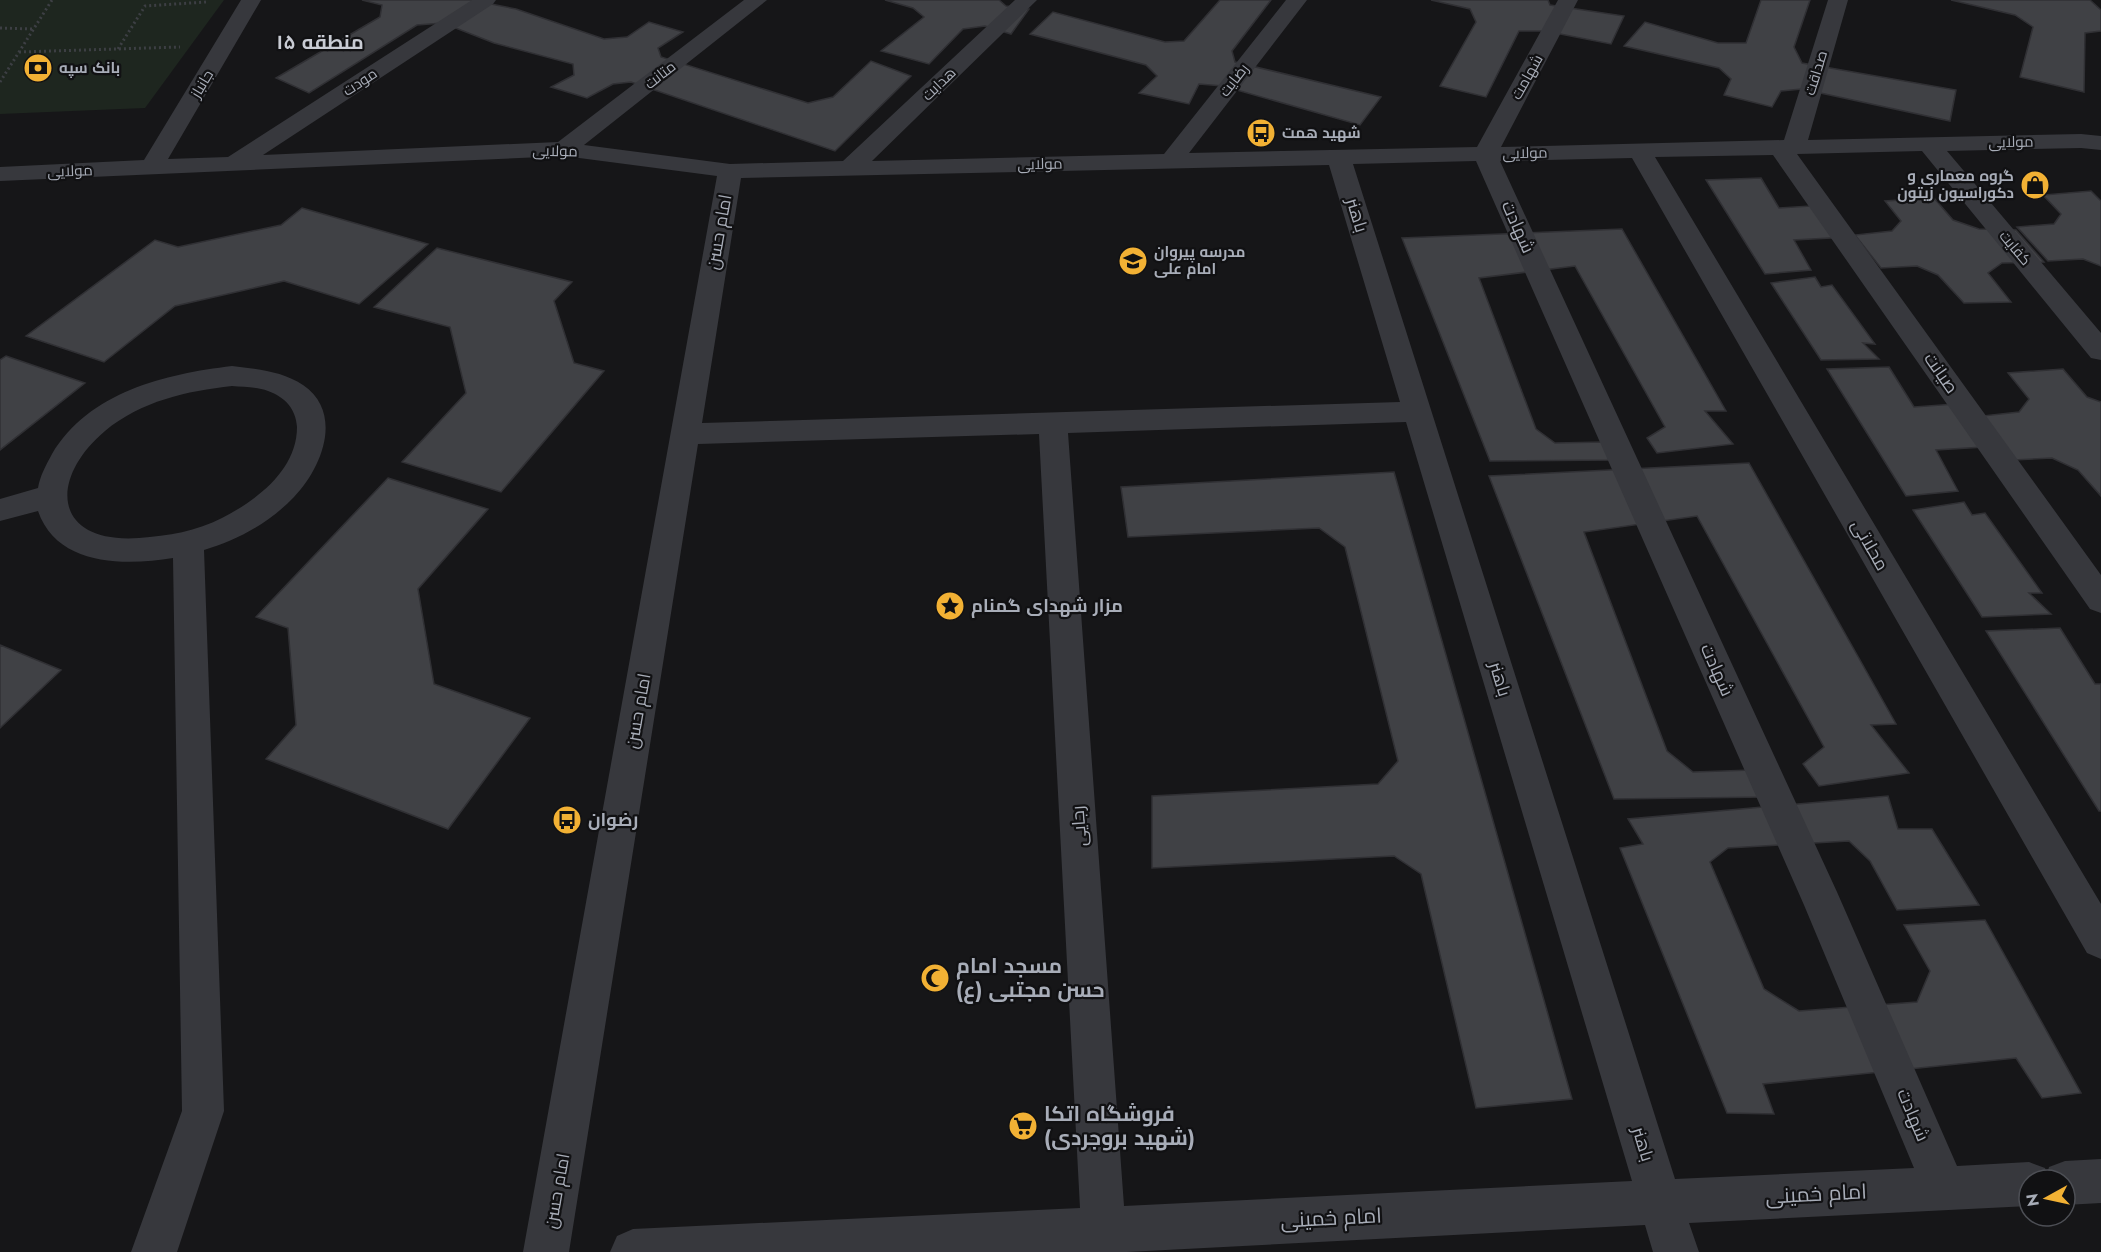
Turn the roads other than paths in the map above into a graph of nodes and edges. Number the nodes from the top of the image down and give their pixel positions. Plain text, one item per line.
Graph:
1 (251, 0) edge
2 (486, 0) edge
3 (757, 0) edge
4 (1027, 0) edge
5 (1297, 0) edge
6 (1569, 0) edge
7 (1838, 0) edge
8 (2094, 140) edge
9 (1929, 144) junction
10 (1787, 147) junction
11 (564, 149) junction
12 (1640, 150) junction
13 (1485, 154) junction
14 (1339, 157) junction
15 (1171, 161) junction
16 (2101, 163) edge
17 (234, 164) junction
18 (152, 167) junction
19 (850, 168) junction
20 (730, 171) junction
21 (0, 174) edge
22 (2101, 351) edge
23 (1418, 412) junction
24 (1053, 423) junction
25 (685, 434) junction
26 (50, 496) junction
27 (0, 510) edge
28 (188, 543) junction
29 (2101, 600) edge
30 (2101, 940) edge
31 (2101, 1181) edge
32 (2077, 1182) edge
33 (2017, 1185) edge
34 (1945, 1188) junction
35 (1661, 1202) junction
36 (1105, 1241) edge
37 (154, 1252) edge
38 (546, 1252) edge
39 (633, 1252) edge
40 (1676, 1252) edge

1 - 18 street, جانباز
2 - 17 street, مودت
3 - 11 street, متانت
4 - 19 street, هدایت
5 - 15 street, رضایت
6 - 13 street, شهامت
7 - 10 street, صداقت
8 - 9 street, مولايی
8 - 16 street
9 - 10 street, مولايی
9 - 22 street, کفایت
10 - 12 street, مولايی
10 - 29 street, صیانت
11 - 17 street, مولايی
11 - 20 street, مولايی
12 - 13 street, مولايی
12 - 30 street, محلاتی
13 - 14 street, مولايی
13 - 34 street, شهادت
14 - 15 street, مولايی
14 - 23 street, باهنر
15 - 19 street, مولايی
17 - 18 street, مولايی
18 - 21 street, مولايی
19 - 20 street, مولايی
20 - 25 street, امام حسن
23 - 24 street
23 - 35 street, باهنر
24 - 25 street
24 - 36 street, رجایی
25 - 38 street, امام حسن
26 - 27 street
26 - 28 street
26 - 28 street
28 - 37 street
31 - 32 street
33 - 34 street, امام خمینی
34 - 35 street, امام خمینی
35 - 36 street, امام خمینی
35 - 40 street, باهنر
36 - 39 street, امام خمینی

